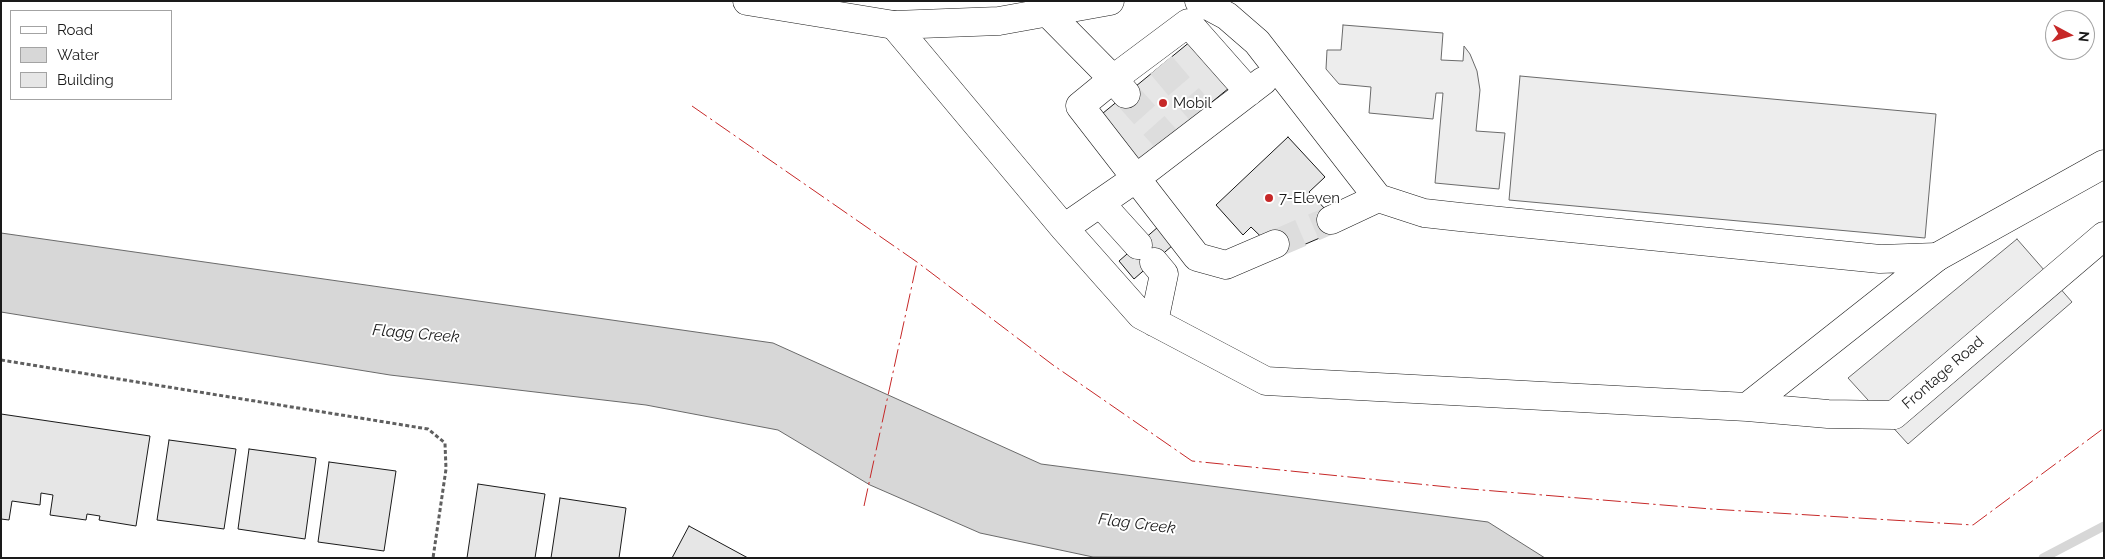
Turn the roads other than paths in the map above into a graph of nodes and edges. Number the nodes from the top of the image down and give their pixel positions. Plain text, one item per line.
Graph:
1 (747, 1) edge
2 (1110, 1) edge
3 (1199, 1) edge
4 (1047, 12) junction
5 (894, 25) junction
6 (1278, 69) junction
7 (1119, 86) junction
8 (1249, 92) junction
9 (2104, 164) edge
10 (1135, 179) junction
11 (1378, 198) junction
12 (1100, 203) junction
13 (1331, 220) tunnel mouth
14 (1064, 228) junction
15 (2104, 236) edge
16 (1274, 244) tunnel mouth
17 (1937, 257) junction
18 (1154, 322) junction
19 (1747, 407) junction

1 - 5 main road
2 - 4 main road
3 - 6 main road
4 - 5 main road
4 - 7 main road
5 - 14 main road, Frontage Road
6 - 8 main road
6 - 11 main road
7 - 8 main road
7 - 10 main road
8 - 10 main road
9 - 17 main road
10 - 12 main road
10 - 16 main road
11 - 13 main road
11 - 17 main road
12 - 14 main road
12 - 18 main road
14 - 18 main road, Frontage Road
15 - 19 main road, Frontage Road
17 - 19 main road
18 - 19 main road, Frontage Road

